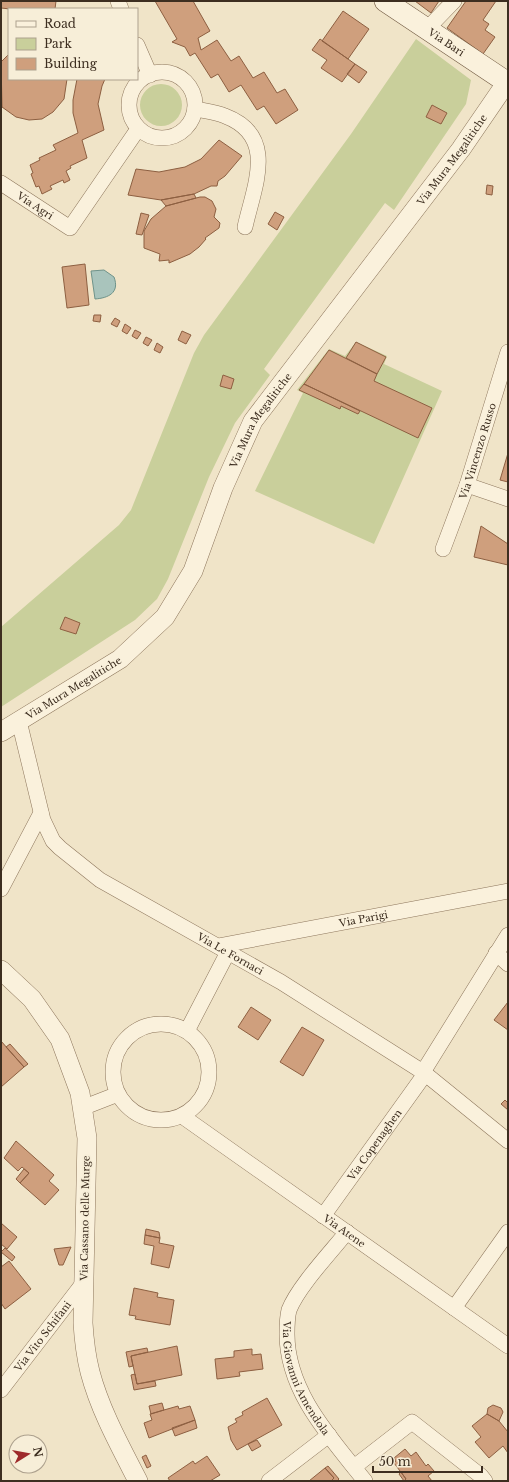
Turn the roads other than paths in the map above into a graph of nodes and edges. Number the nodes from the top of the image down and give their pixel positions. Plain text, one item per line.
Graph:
1 (385, 1) edge
2 (454, 1) edge
3 (427, 29) junction
4 (138, 47) edge
5 (150, 75) junction
6 (508, 82) edge
7 (195, 109) junction
8 (138, 129) junction
9 (1, 183) edge
10 (245, 227) dead end
11 (508, 352) edge
12 (466, 485) junction
13 (508, 499) edge
14 (443, 549) dead end
15 (19, 721) junction
16 (1, 732) edge
17 (42, 813) junction
18 (1, 889) edge
19 (508, 891) edge
20 (508, 935) edge
21 (223, 949) junction
22 (496, 953) junction
23 (508, 964) edge
24 (1, 970) edge
25 (187, 1031) junction
26 (424, 1073) junction
27 (118, 1094) junction
28 (82, 1108) junction
29 (182, 1116) junction
30 (508, 1141) edge
31 (323, 1216) junction
32 (347, 1232) junction
33 (508, 1232) edge
34 (84, 1282) junction
35 (454, 1308) junction
36 (508, 1346) edge
37 (1, 1390) edge
38 (329, 1435) junction
39 (354, 1467) junction
40 (138, 1481) edge
41 (269, 1481) edge
42 (365, 1481) edge
43 (485, 1481) edge

1 - 3 main road, Via Bari
2 - 3 street
3 - 6 main road, Via Bari
4 - 5 street
5 - 7 street
5 - 8 street
6 - 15 street, Via Mura Megalitiche
7 - 8 street
7 - 10 street
8 - 9 street, Via Agri
11 - 12 street, Via Vincenzo Russo
12 - 13 street
12 - 14 street, Via Vincenzo Russo
15 - 16 street, Via Mura Megalitiche
15 - 17 street, Via Le Fornaci
17 - 18 street
17 - 21 street, Via Le Fornaci
19 - 21 street, Via Parigi
20 - 22 street, Via Copenaghen
21 - 25 street
21 - 26 street, Via Le Fornaci
22 - 23 street
22 - 26 street, Via Copenaghen
24 - 28 street, Via Cassano delle Murge
25 - 27 street
25 - 29 street
26 - 30 street, Via Le Fornaci
26 - 31 street, Via Copenaghen
27 - 28 street
27 - 29 street
28 - 34 street, Via Cassano delle Murge
29 - 31 street, Via Atene
31 - 32 street, Via Atene
32 - 35 street, Via Atene
32 - 38 street, Via Giovanni Amendola
33 - 35 street
34 - 37 street, Via Vito Schifani
34 - 40 street, Via Cassano delle Murge
35 - 36 street, Via Atene
38 - 39 street, Via Giovanni Amendola
38 - 41 street
39 - 42 street, Via Giovanni Amendola
39 - 43 street

